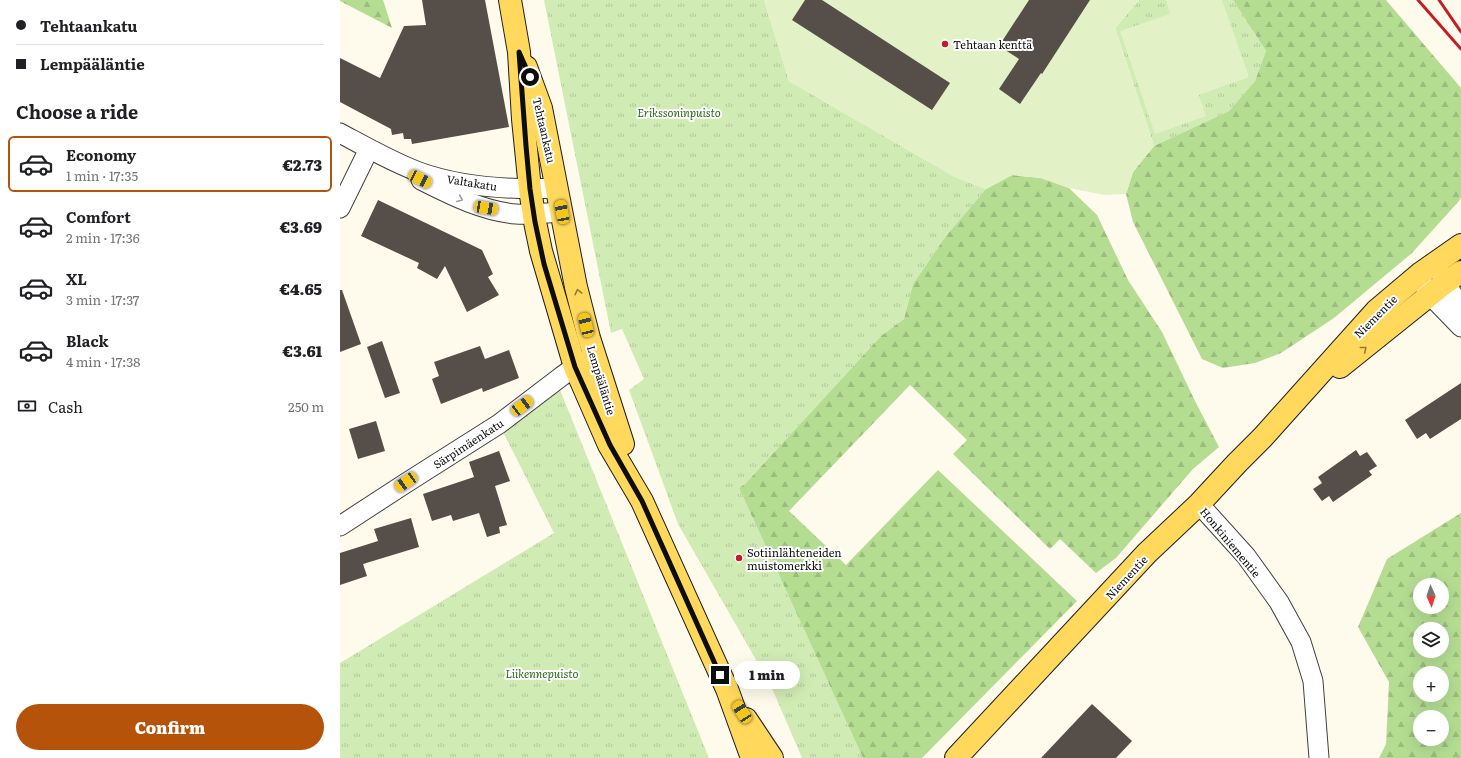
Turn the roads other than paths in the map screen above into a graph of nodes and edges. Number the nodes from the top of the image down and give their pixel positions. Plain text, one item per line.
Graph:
1 (510, 0) edge
2 (519, 52) junction
3 (340, 133) edge
4 (369, 149) junction
5 (390, 159) junction
6 (558, 188) junction
7 (530, 189) junction
8 (340, 208) edge
9 (562, 212) junction
10 (534, 214) junction
11 (1461, 245) edge
12 (1426, 270) junction
13 (1446, 283) edge
14 (1461, 309) edge
15 (1461, 327) edge
16 (595, 357) junction
17 (575, 367) junction
18 (1299, 398) junction
19 (641, 500) junction
20 (1199, 504) junction
21 (340, 526) edge
22 (727, 689) junction
23 (752, 758) edge
24 (772, 758) edge
25 (956, 758) edge
26 (1319, 758) edge

1 - 2 main road, Tehtaankatu
2 - 6 main road, Tehtaankatu
2 - 7 main road, Tehtaankatu
3 - 4 street, Valtakatu
4 - 5 street, Valtakatu
4 - 8 street
5 - 7 street, Valtakatu
5 -> 10 street, Valtakatu
6 - 7 street, Valtakatu
6 - 9 main road, Lempääläntie
7 - 10 main road, Lempääläntie
9 - 10 street, Valtakatu
16 -> 9 main road, Lempääläntie
10 - 17 main road, Lempääläntie
11 - 12 main road, Niementie
12 - 13 street
12 - 18 main road, Niementie
13 - 14 street
13 - 15 street
18 -> 13 main road, Niementie
16 - 17 street, Särpimäenkatu
16 - 19 main road, Lempääläntie
17 - 19 main road, Lempääläntie
17 - 21 street, Särpimäenkatu
18 - 20 main road, Niementie
19 - 22 main road, Lempääläntie
20 - 25 main road, Niementie
20 - 26 street, Honkiniementie
22 - 23 main road, Lempääläntie
22 - 24 main road, Lempääläntie

